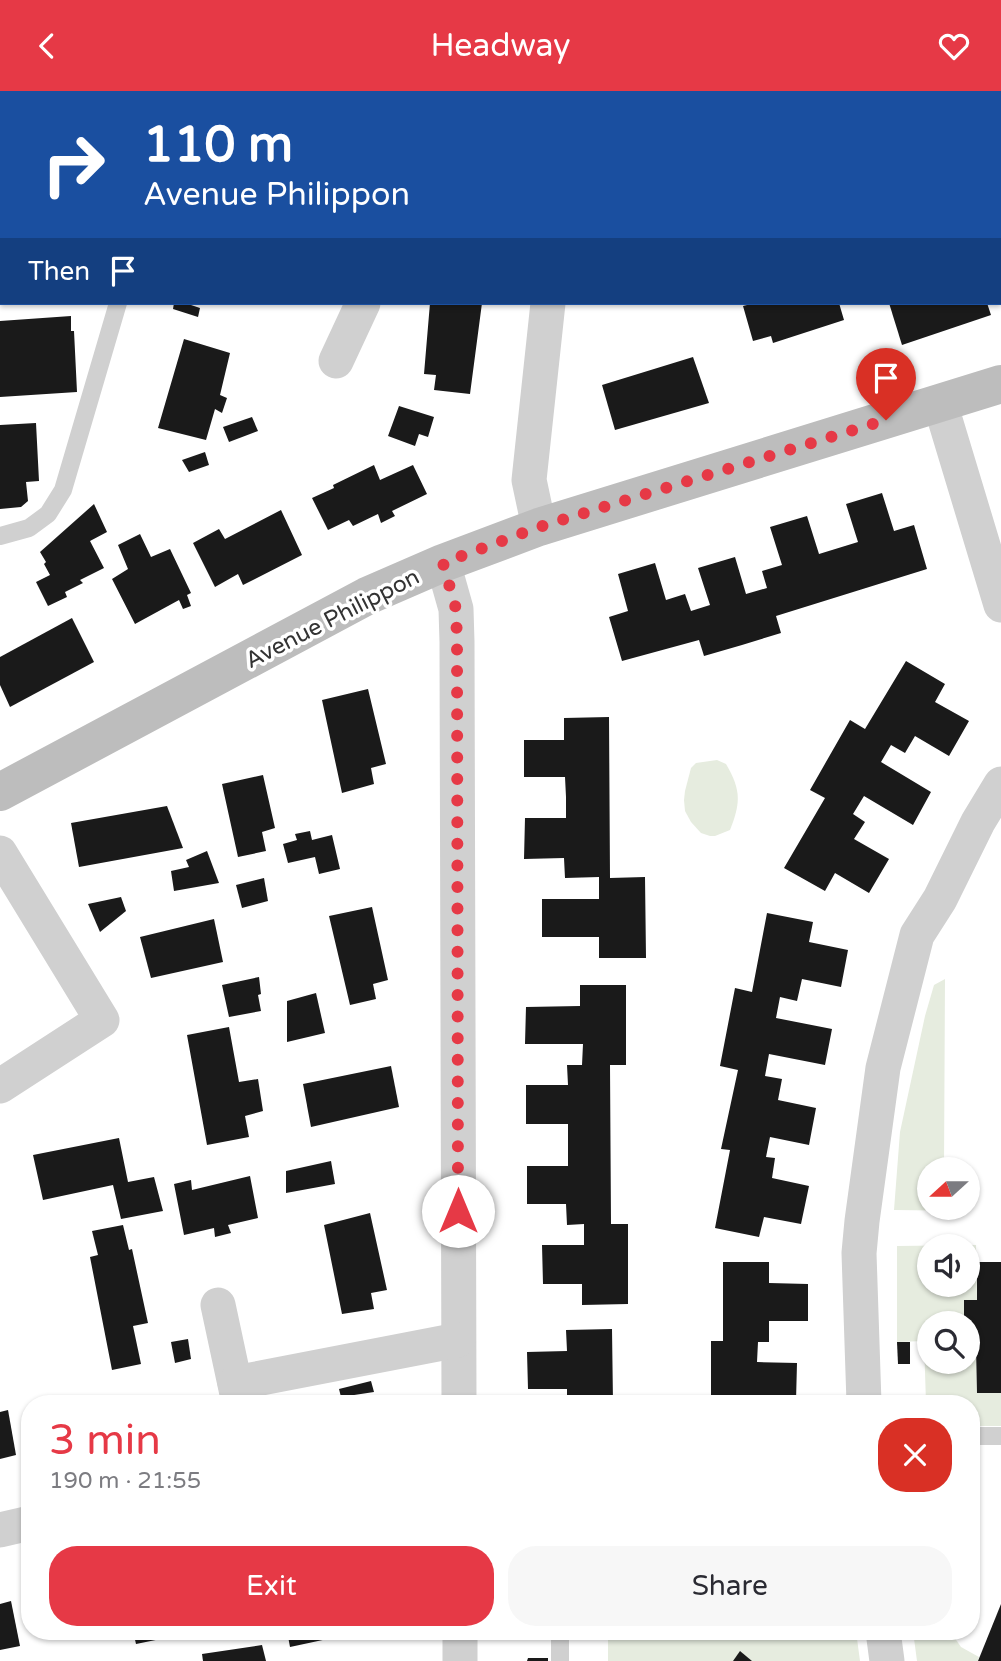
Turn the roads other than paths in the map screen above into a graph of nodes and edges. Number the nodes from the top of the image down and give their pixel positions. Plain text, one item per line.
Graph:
1 (113, 305) edge
2 (362, 305) edge
3 (548, 305) edge
4 (336, 361) dead end
5 (1001, 384) edge
6 (940, 403) junction
7 (539, 527) junction
8 (0, 536) edge
9 (443, 563) junction
10 (1001, 605) edge
11 (1001, 784) edge
12 (0, 792) edge
13 (0, 853) edge
14 (0, 1086) edge
15 (218, 1305) dead end
16 (458, 1340) junction
17 (237, 1393) edge
18 (459, 1395) edge
19 (864, 1395) edge
20 (980, 1436) edge
21 (1001, 1436) edge
22 (21, 1525) edge
23 (0, 1530) edge
24 (460, 1640) edge
25 (560, 1640) edge
26 (884, 1640) edge
27 (460, 1661) edge
28 (560, 1661) edge
29 (887, 1661) edge

1 - 8 lane
2 - 4 street
3 - 7 street
5 - 6 street, Avenue Philippon
6 - 7 street, Avenue Philippon
6 - 10 street
7 - 9 street, Avenue Philippon
9 - 12 street, Avenue Philippon
9 - 16 street
11 - 19 street
13 - 14 street
15 - 17 street
16 - 17 street
16 - 18 street
20 - 21 lane
22 - 23 street
24 - 27 street
25 - 28 lane
26 - 29 street

